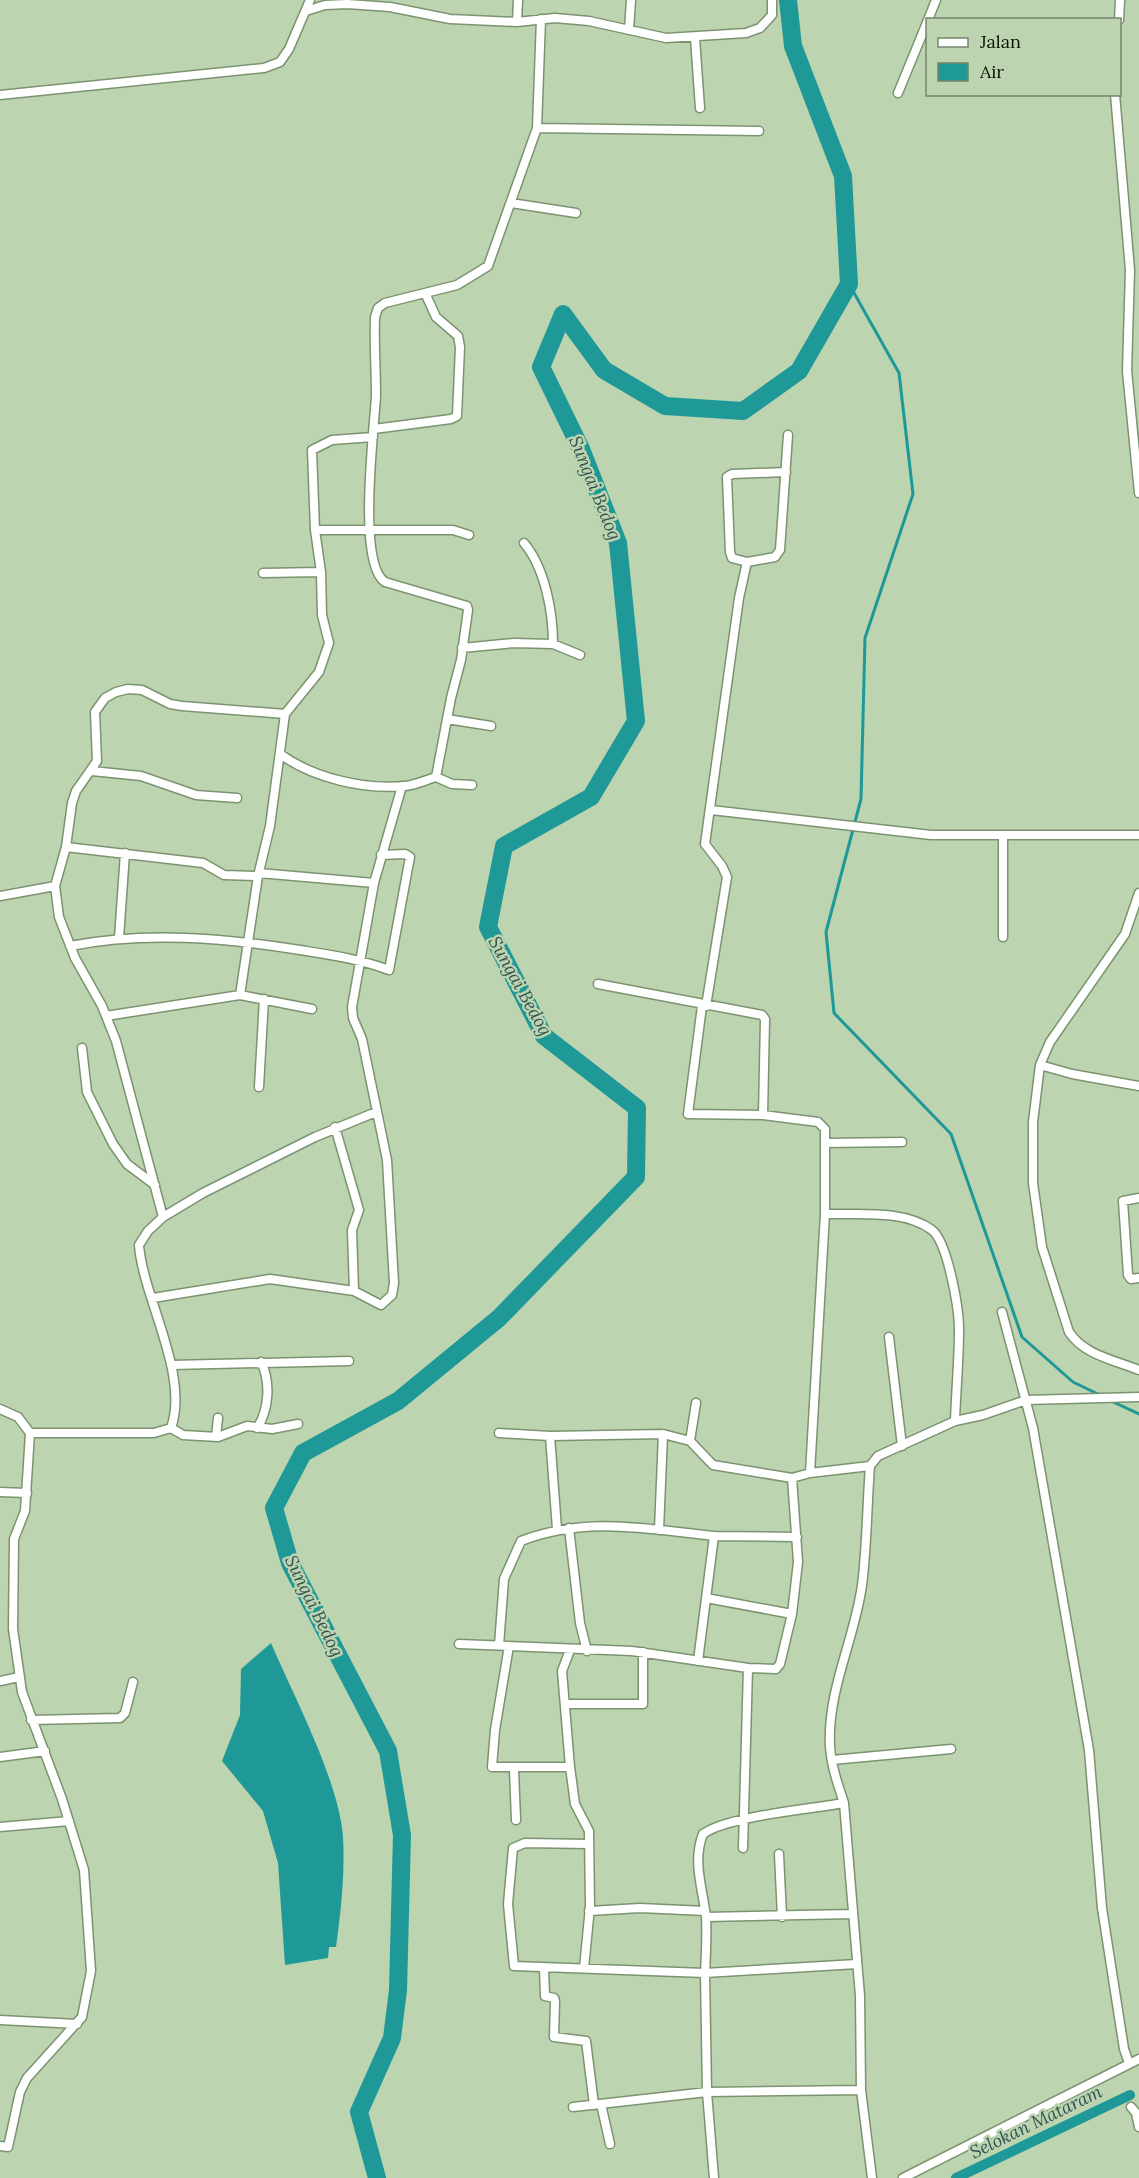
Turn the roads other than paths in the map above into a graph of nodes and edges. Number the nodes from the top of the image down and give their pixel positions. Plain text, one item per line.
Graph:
1 (310, 0) edge
2 (518, 0) edge
3 (631, 0) edge
4 (772, 0) edge
5 (936, 0) edge
6 (1120, 0) edge
7 (306, 11) junction
8 (929, 18) edge
9 (1119, 18) edge
10 (541, 19) junction
11 (517, 22) junction
12 (926, 25) edge
13 (629, 30) junction
14 (695, 38) junction
15 (898, 93) dead end
16 (0, 95) edge
17 (1114, 96) edge
18 (700, 108) dead end
19 (537, 128) junction
20 (759, 130) dead end
21 (511, 203) junction
22 (576, 213) dead end
23 (426, 295) junction
24 (374, 433) junction
25 (788, 435) dead end
26 (786, 472) junction
27 (1139, 493) edge
28 (369, 528) junction
29 (315, 530) junction
30 (469, 535) dead end
31 (524, 543) dead end
32 (747, 562) junction
33 (321, 572) junction
34 (262, 573) dead end
35 (553, 644) junction
36 (462, 648) junction
37 (580, 655) dead end
38 (285, 714) junction
39 (447, 719) junction
40 (491, 726) dead end
41 (280, 754) junction
42 (93, 771) junction
43 (436, 777) junction
44 (472, 785) dead end
45 (402, 786) junction
46 (237, 798) dead end
47 (711, 810) junction
48 (1003, 835) junction
49 (1139, 835) edge
50 (66, 847) junction
51 (125, 853) junction
52 (381, 855) junction
53 (258, 875) junction
54 (374, 883) junction
55 (55, 886) junction
56 (1139, 893) edge
57 (0, 896) edge
58 (1004, 937) dead end
59 (119, 938) junction
60 (250, 942) junction
61 (70, 946) junction
62 (361, 959) junction
63 (598, 984) dead end
64 (240, 995) junction
65 (264, 999) junction
66 (704, 1006) junction
67 (312, 1009) dead end
68 (106, 1016) junction
69 (82, 1048) dead end
70 (1040, 1065) junction
71 (1139, 1086) edge
72 (259, 1087) dead end
73 (376, 1112) junction
74 (763, 1115) junction
75 (335, 1127) junction
76 (902, 1142) dead end
77 (825, 1143) junction
78 (155, 1185) junction
79 (1139, 1198) edge
80 (825, 1214) junction
81 (164, 1217) junction
82 (1139, 1278) edge
83 (354, 1292) junction
84 (153, 1298) junction
85 (1002, 1312) dead end
86 (889, 1337) dead end
87 (349, 1361) dead end
88 (261, 1362) junction
89 (171, 1365) junction
90 (1139, 1370) edge
91 (1139, 1397) edge
92 (1026, 1400) junction
93 (696, 1403) dead end
94 (0, 1409) edge
95 (218, 1418) dead end
96 (955, 1421) junction
97 (298, 1424) dead end
98 (171, 1428) junction
99 (257, 1428) junction
100 (30, 1433) junction
101 (500, 1433) dead end
102 (663, 1434) junction
103 (550, 1436) junction
104 (216, 1437) junction
105 (690, 1441) junction
106 (902, 1446) junction
107 (870, 1466) junction
108 (810, 1473) junction
109 (792, 1478) junction
110 (0, 1492) edge
111 (27, 1493) junction
112 (557, 1528) junction
113 (568, 1528) junction
114 (659, 1530) junction
115 (714, 1536) junction
116 (797, 1537) junction
117 (706, 1598) junction
118 (792, 1614) junction
119 (459, 1644) dead end
120 (499, 1645) junction
121 (509, 1646) junction
122 (570, 1650) junction
123 (587, 1650) junction
124 (643, 1652) junction
125 (698, 1661) junction
126 (748, 1668) junction
127 (19, 1677) junction
128 (0, 1681) edge
129 (134, 1682) dead end
130 (565, 1704) junction
131 (31, 1720) junction
132 (951, 1749) dead end
133 (45, 1750) junction
134 (0, 1757) edge
135 (832, 1760) junction
136 (570, 1767) junction
137 (514, 1769) junction
138 (844, 1803) junction
139 (516, 1820) dead end
140 (744, 1820) junction
141 (69, 1821) junction
142 (0, 1827) edge
143 (589, 1844) junction
144 (743, 1848) dead end
145 (779, 1854) dead end
146 (589, 1911) junction
147 (705, 1914) junction
148 (853, 1914) junction
149 (782, 1917) junction
150 (857, 1964) junction
151 (544, 1968) junction
152 (584, 1968) junction
153 (705, 1973) junction
154 (0, 2020) edge
155 (76, 2024) junction
156 (1139, 2059) edge
157 (1129, 2063) junction
158 (861, 2090) junction
159 (707, 2092) junction
160 (598, 2104) junction
161 (573, 2107) dead end
162 (1131, 2107) dead end
163 (1139, 2127) edge
164 (610, 2144) dead end
165 (4, 2147) edge
166 (714, 2178) edge
167 (872, 2178) edge
168 (903, 2178) edge

1 - 7 street
2 - 11 street
3 - 13 street
4 - 14 street
5 - 8 street
6 - 9 street
7 - 11 street
7 - 16 street
10 - 11 street
10 - 13 street
10 - 19 street
12 - 15 street
13 - 14 street
14 - 18 street
17 - 27 street
19 - 20 street
19 - 21 street
21 - 22 street
21 - 23 street
23 - 24 street
23 - 24 street
24 - 28 street
24 - 29 street
25 - 26 street
26 - 32 street
26 - 32 street
28 - 29 street
28 - 30 street
28 - 36 street
29 - 33 street
31 - 35 street
32 - 47 street
33 - 34 street
33 - 38 street
35 - 36 street
35 - 37 street
36 - 39 street
38 - 41 street
38 - 42 street
39 - 40 street
39 - 43 street
41 - 45 street
41 - 53 street
42 - 46 street
42 - 50 street
43 - 44 street
43 - 45 street
45 - 52 street
47 - 48 street
47 - 66 street
48 - 49 street
48 - 58 street
50 - 51 street
50 - 55 street
51 - 53 street
51 - 59 street
52 - 54 street
52 - 62 street
53 - 54 street
53 - 60 street
54 - 62 street
55 - 57 street
55 - 61 street
56 - 70 street
59 - 60 street
59 - 61 street
60 - 62 street
60 - 64 street
61 - 68 street
62 - 73 street
63 - 66 street
64 - 65 street
64 - 68 street
65 - 67 street
65 - 72 street
66 - 74 street
66 - 74 street
68 - 78 street
69 - 78 street
70 - 71 street
70 - 90 street
73 - 75 street
73 - 83 street
74 - 77 street
75 - 81 street
75 - 83 street
76 - 77 street
77 - 80 street
78 - 81 street
79 - 82 street
80 - 96 street
80 - 108 street
81 - 84 street
83 - 84 street
84 - 89 street
85 - 92 street
86 - 106 street
87 - 88 street
88 - 89 street
88 - 99 street
89 - 98 street
91 - 92 street
92 - 96 street
92 - 157 street
93 - 105 street
94 - 100 street
95 - 104 street
96 - 106 street
97 - 99 street
98 - 100 street
98 - 104 street
99 - 104 street
100 - 111 street
101 - 103 street
102 - 103 street
102 - 105 street
102 - 114 street
103 - 112 street
105 - 109 street
106 - 107 street
107 - 108 street
107 - 135 street
108 - 109 street
109 - 116 street
110 - 111 street
111 - 127 street
112 - 113 street
112 - 120 street
113 - 114 street
113 - 123 street
114 - 115 street
115 - 116 street
115 - 117 street
116 - 118 street
117 - 118 street
117 - 125 street
118 - 126 street
119 - 120 street
120 - 121 street
121 - 122 street
121 - 137 street
122 - 123 street
122 - 130 street
123 - 124 street
124 - 125 street
124 - 130 street
125 - 126 street
126 - 140 street
127 - 128 street
127 - 131 street
129 - 131 street
130 - 136 street
131 - 133 street
132 - 135 street
133 - 134 street
133 - 141 street
135 - 138 street
136 - 137 street
136 - 143 street
137 - 139 street
138 - 140 street
138 - 148 street
140 - 144 street
140 - 147 street
141 - 142 street
141 - 155 street
143 - 146 street
143 - 151 street
145 - 149 street
146 - 147 street
146 - 152 street
147 - 149 street
147 - 153 street
148 - 149 street
148 - 150 street
150 - 153 street
150 - 158 street
151 - 152 street
151 - 160 street
152 - 153 street
153 - 159 street
154 - 155 street
155 - 165 street
156 - 157 street
157 - 168 street
158 - 159 street
158 - 167 street
159 - 160 street
159 - 166 street
160 - 161 street
160 - 164 street
162 - 163 street

